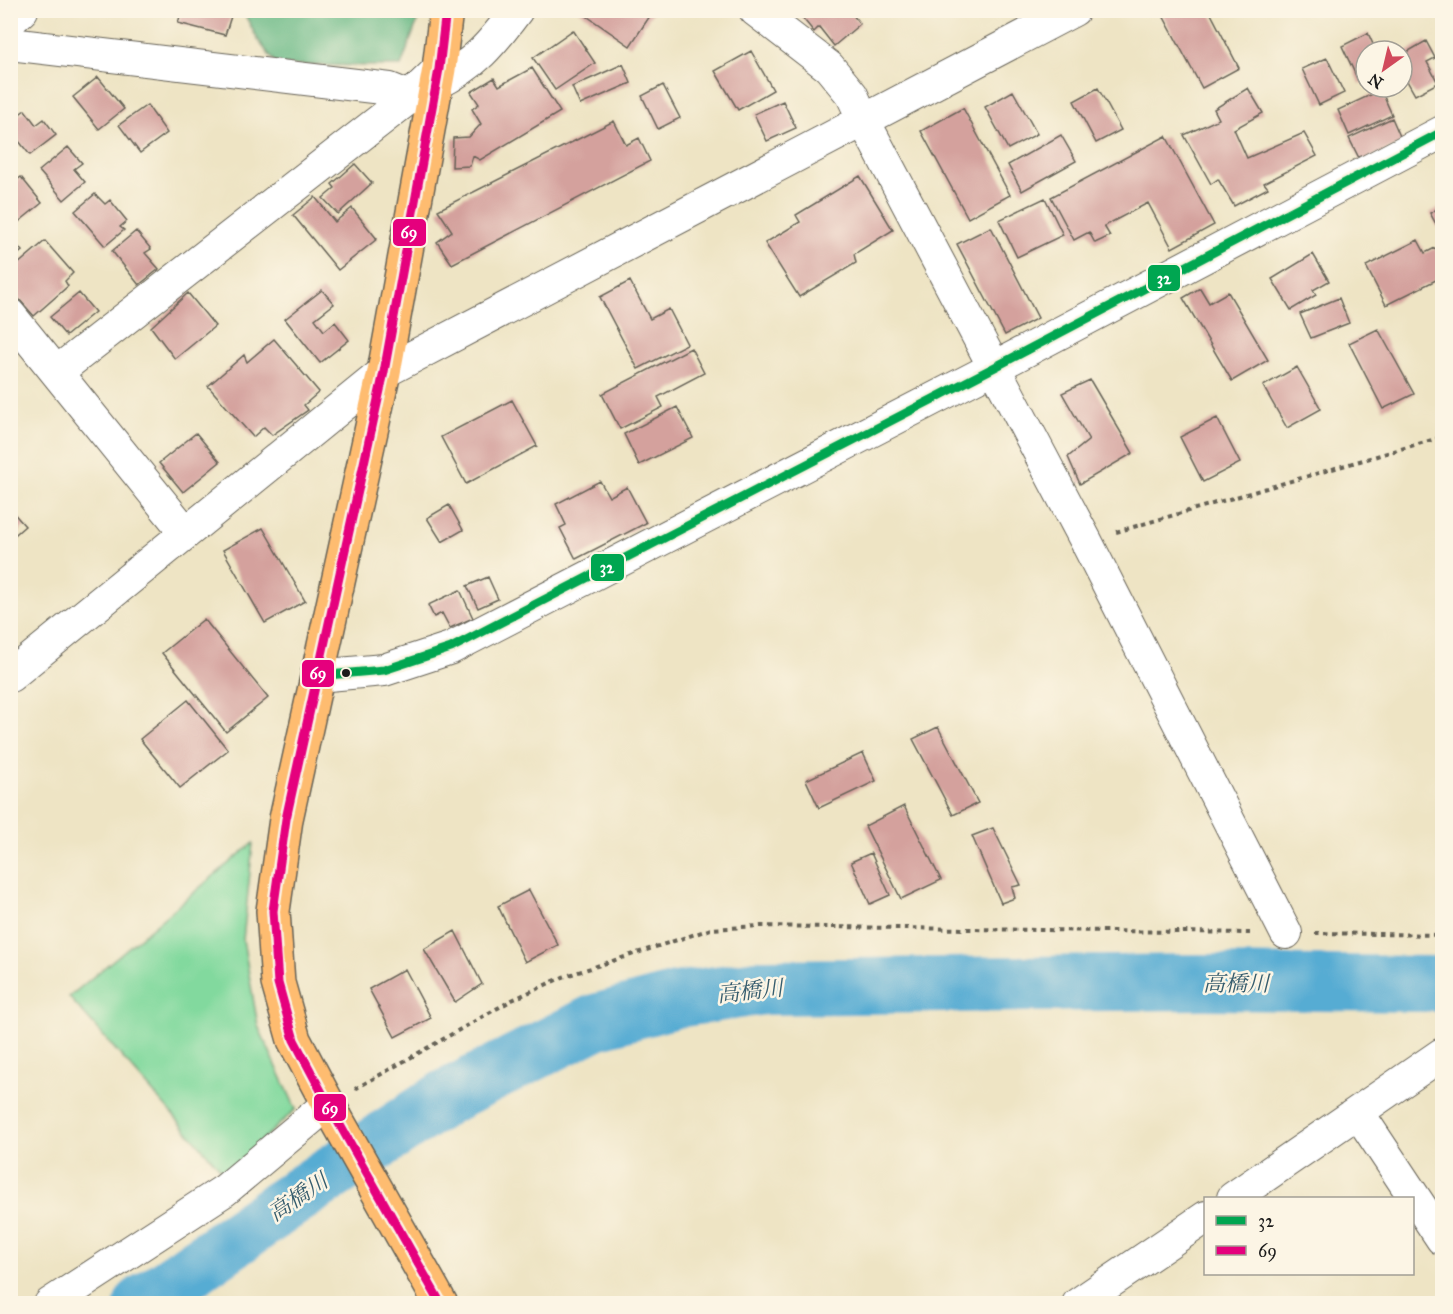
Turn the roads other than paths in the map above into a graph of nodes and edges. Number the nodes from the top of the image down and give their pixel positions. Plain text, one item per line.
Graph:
1 (22, 10) edge
2 (446, 10) edge
3 (518, 10) edge
4 (755, 10) edge
5 (1074, 10) edge
6 (10, 21) edge
7 (10, 44) edge
8 (429, 83) junction
9 (864, 121) junction
10 (1443, 132) edge
11 (10, 315) edge
12 (995, 367) junction
13 (57, 371) junction
14 (384, 372) junction
15 (186, 532) junction
16 (10, 676) edge
17 (317, 676) junction
18 (1287, 933) road end
19 (1443, 1054) edge
20 (329, 1106) junction
21 (1359, 1114) junction
22 (1234, 1197) edge
23 (1204, 1218) edge
24 (1443, 1239) edge
25 (50, 1304) edge
26 (441, 1304) edge
27 (1078, 1304) edge

1 - 6 street
2 - 8 main road
3 - 8 street
4 - 9 street
5 - 9 street
7 - 8 street
8 - 13 street
8 - 14 main road
9 - 12 street
9 - 14 street
10 - 12 street
11 - 13 street
12 - 17 street
12 - 18 street
13 - 15 street
14 - 15 street
14 - 17 main road
15 - 16 street
17 - 20 main road
19 - 21 street
20 - 25 street
20 - 26 main road
21 - 22 street
21 - 24 street
23 - 27 street

